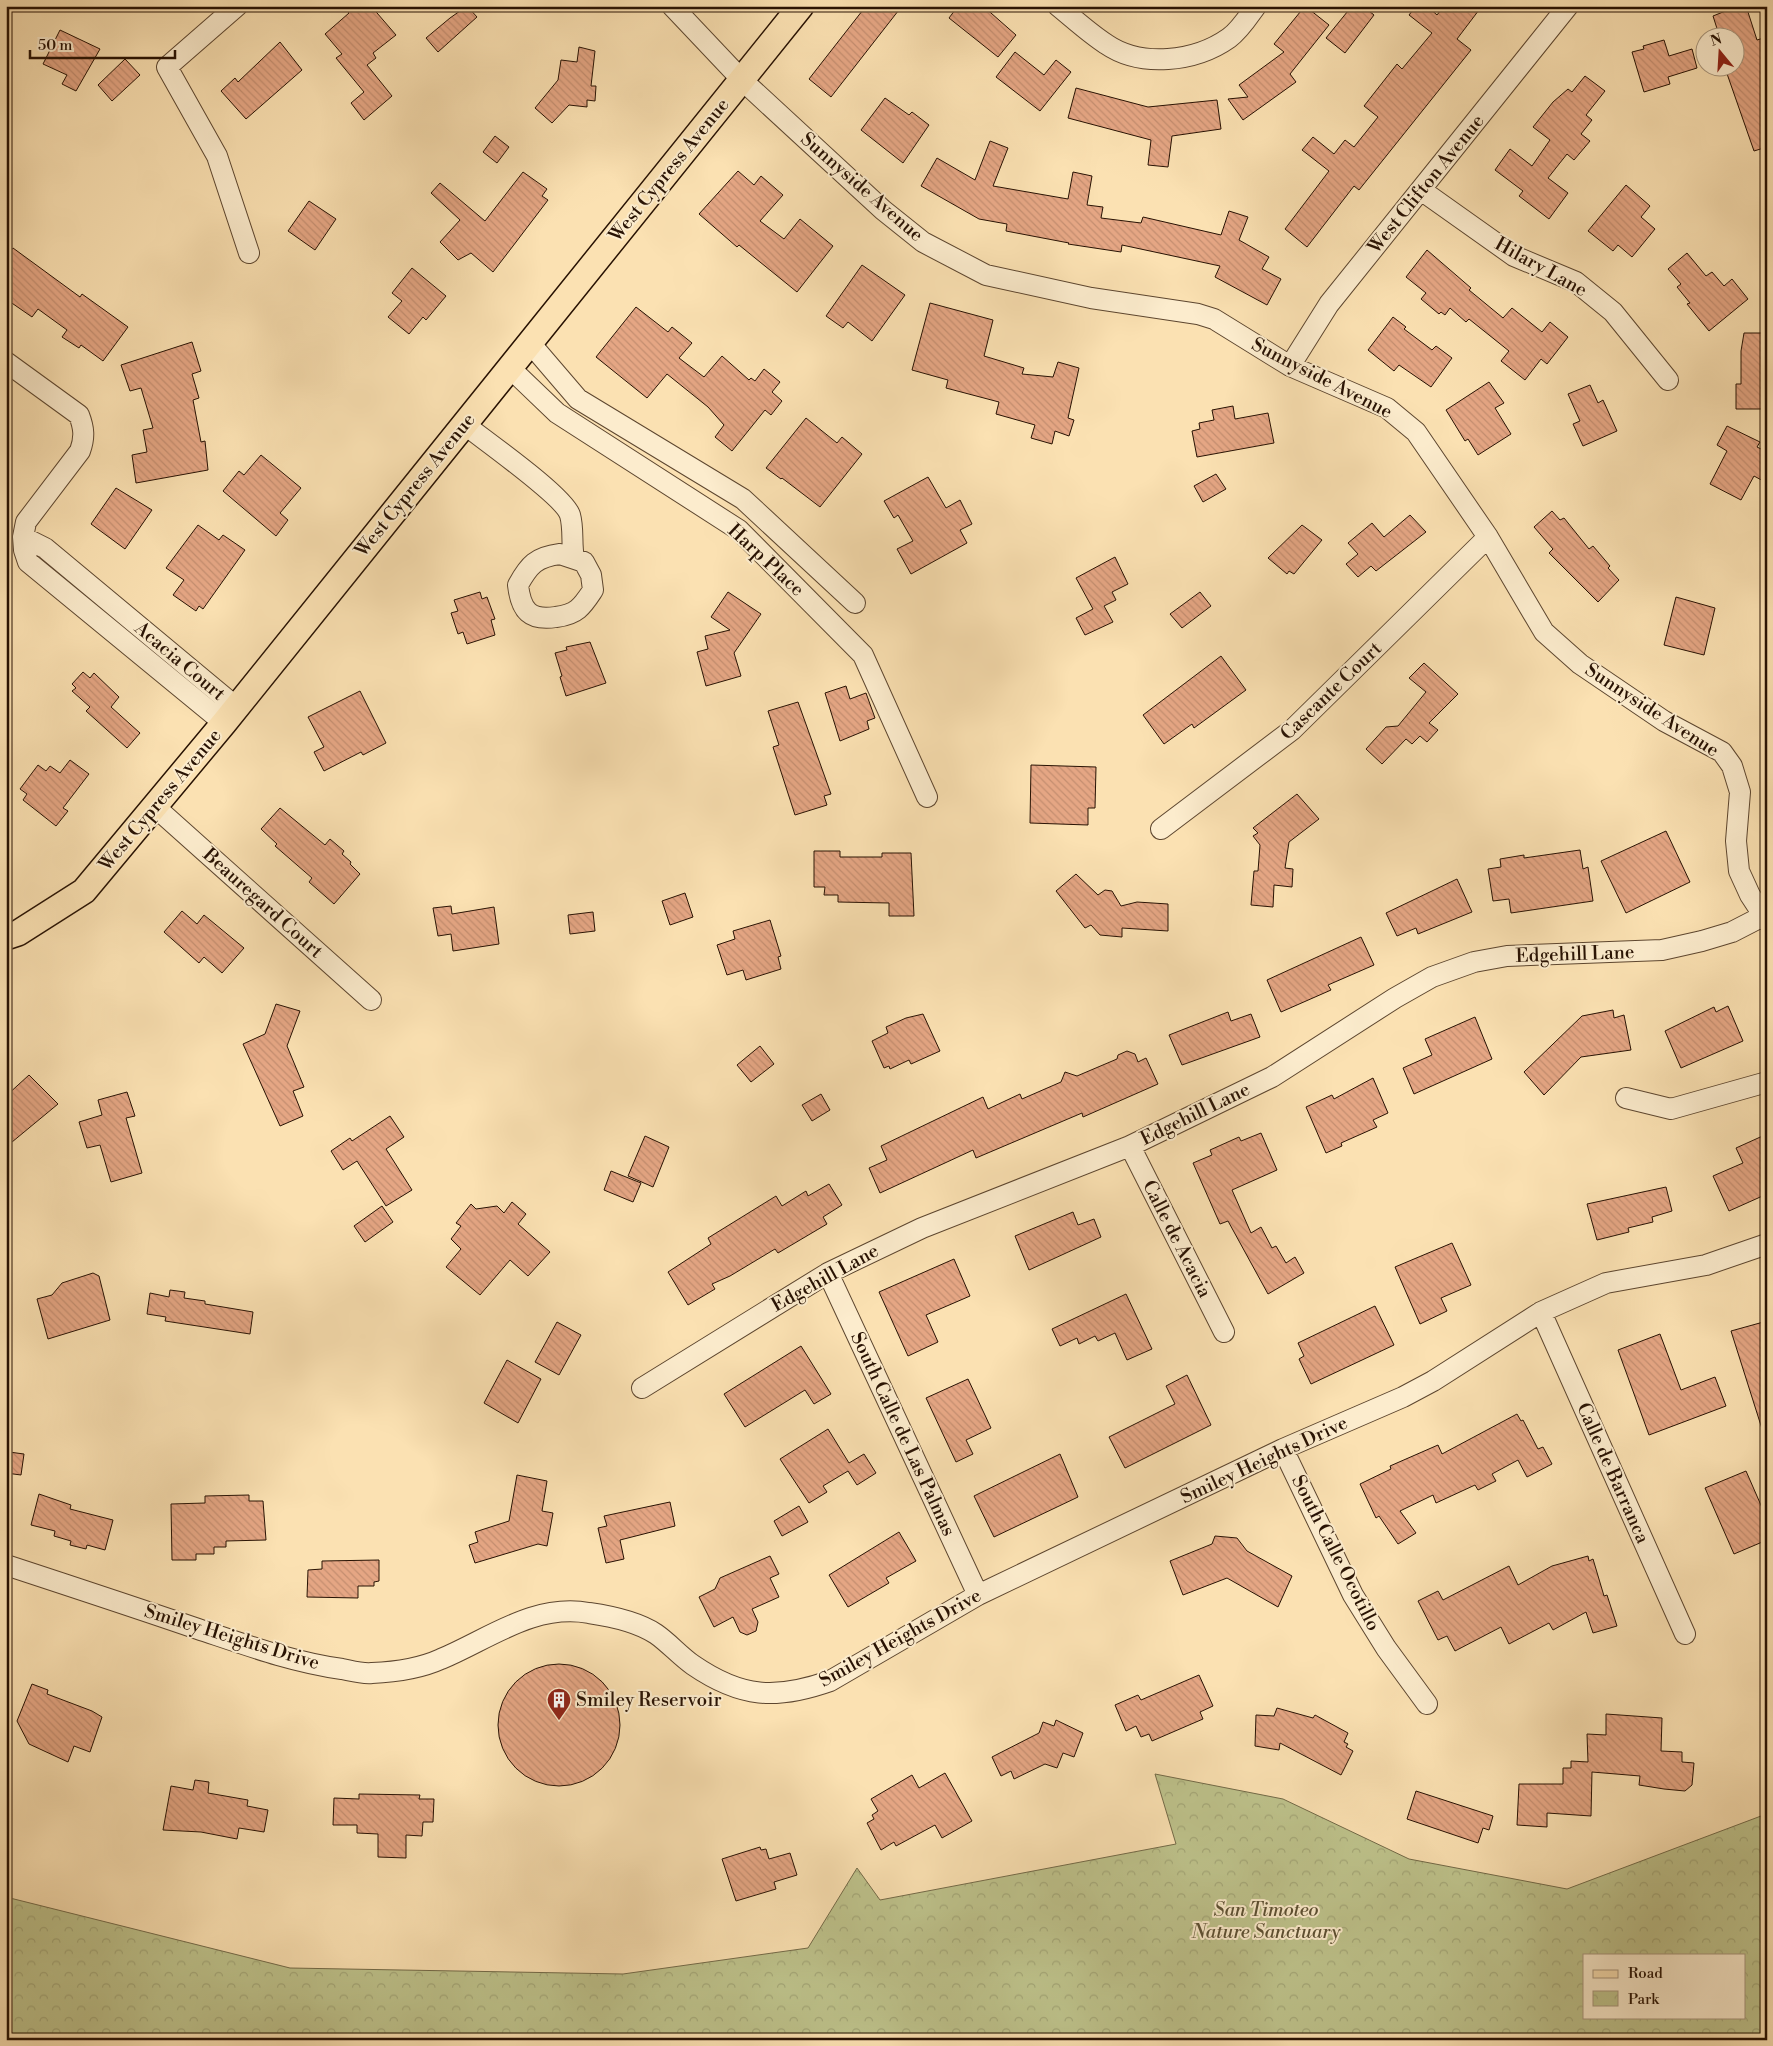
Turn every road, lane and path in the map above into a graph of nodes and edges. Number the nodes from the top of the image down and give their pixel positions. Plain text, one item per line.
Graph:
1 (237, 6) edge
2 (672, 6) edge
3 (801, 6) edge
4 (1058, 6) edge
5 (1256, 6) edge
6 (1568, 6) edge
7 (742, 80) junction
8 (1421, 190) junction
9 (249, 253) dead end
10 (530, 343) junction
11 (6, 362) edge
12 (1290, 366) junction
13 (510, 368) junction
14 (1668, 380) dead end
15 (464, 424) junction
16 (23, 537) junction
17 (1488, 537) junction
18 (574, 558) dead end
19 (855, 603) dead end
20 (124, 614) junction
21 (110, 630) junction
22 (230, 715) junction
23 (927, 798) dead end
24 (154, 806) junction
25 (1161, 829) dead end
26 (1766, 917) edge
27 (6, 937) edge
28 (371, 1000) dead end
29 (1767, 1082) edge
30 (1626, 1098) dead end
31 (1130, 1146) junction
32 (1767, 1244) edge
33 (828, 1272) junction
34 (1541, 1312) junction
35 (1224, 1332) dead end
36 (642, 1388) dead end
37 (1283, 1449) junction
38 (6, 1565) edge
39 (978, 1595) junction
40 (1685, 1634) dead end
41 (1427, 1704) dead end

1 - 9 street
2 - 7 street, Sunnyside Avenue
3 - 7 main road, West Cypress Avenue
4 - 5 street
6 - 8 street, West Clifton Avenue
7 - 10 main road, West Cypress Avenue
7 - 12 street, Sunnyside Avenue
8 - 12 street, West Clifton Avenue
8 - 14 street, Hilary Lane
10 - 13 main road, West Cypress Avenue
10 - 19 street, Harp Place
11 - 16 street
12 - 17 street, Sunnyside Avenue
13 - 15 main road, West Cypress Avenue
13 - 23 street, Harp Place
15 - 18 street
15 - 22 main road, West Cypress Avenue
16 - 20 street, Acacia Court
16 - 21 street, Acacia Court
17 - 25 street, Cascante Court
17 - 26 street, Sunnyside Avenue
20 - 21 street, Acacia Court
20 - 22 street, Acacia Court
21 - 22 street, Acacia Court
22 - 24 main road, West Cypress Avenue
24 - 27 main road, West Cypress Avenue
24 - 28 street, Beauregard Court
26 - 31 street, Edgehill Lane
29 - 30 street
31 - 33 street, Edgehill Lane
31 - 35 street, Calle de Acacia
32 - 34 street, Smiley Heights Drive
33 - 36 street, Edgehill Lane
33 - 39 street, South Calle de Las Palmas
34 - 37 street, Smiley Heights Drive
34 - 40 street, Calle de Barranca
37 - 39 street, Smiley Heights Drive
37 - 41 street, South Calle Ocotillo
38 - 39 street, Smiley Heights Drive

